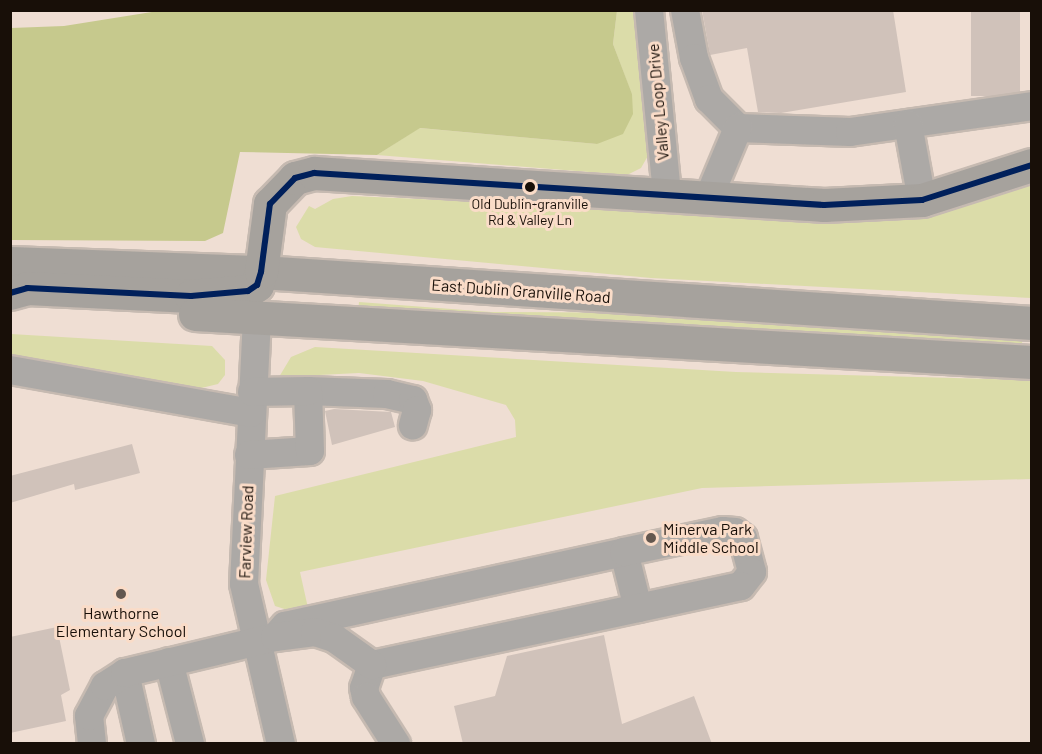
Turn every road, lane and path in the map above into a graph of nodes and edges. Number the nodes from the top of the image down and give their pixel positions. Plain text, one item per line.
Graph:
1 (650, 10) edge
2 (685, 10) edge
3 (1032, 106) edge
4 (908, 124) junction
5 (738, 128) junction
6 (1032, 165) edge
7 (667, 194) junction
8 (709, 197) junction
9 (922, 200) junction
10 (10, 263) edge
11 (261, 272) junction
12 (10, 293) edge
13 (680, 302) junction
14 (10, 304) edge
15 (257, 318) junction
16 (1032, 323) edge
17 (1032, 362) edge
18 (10, 370) edge
19 (308, 391) junction
20 (251, 403) junction
21 (414, 425) dead end
22 (249, 454) junction
23 (624, 552) junction
24 (638, 608) junction
25 (360, 611) junction
26 (266, 640) junction
27 (169, 662) junction
28 (372, 665) junction
29 (124, 674) junction
30 (92, 744) edge
31 (141, 744) edge
32 (190, 744) edge
33 (281, 744) edge
34 (396, 744) edge

1 - 7 street, Valley Loop Drive
2 - 5 street
3 - 4 street
4 - 5 street
4 - 9 street
5 - 8 street
6 - 9 main road
7 - 8 main road
7 - 11 main road
8 - 9 main road
10 - 11 main road, East Dublin Granville Road
11 - 12 main road
11 - 13 main road, East Dublin Granville Road
13 - 15 main road
13 - 16 main road, East Dublin Granville Road
14 - 15 main road
15 - 17 main road
15 - 20 street, Farview Road
18 - 20 street
19 - 20 street
19 - 21 street
19 - 22 street
20 - 22 street, Farview Road
22 - 26 street, Farview Road
23 - 24 street
23 - 24 street
23 - 25 street
24 - 28 street
25 - 26 street
25 - 28 street
26 - 27 street
26 - 28 street
26 - 33 street, Farview Road
27 - 29 street
27 - 32 street
28 - 34 street
29 - 30 street
29 - 31 street

